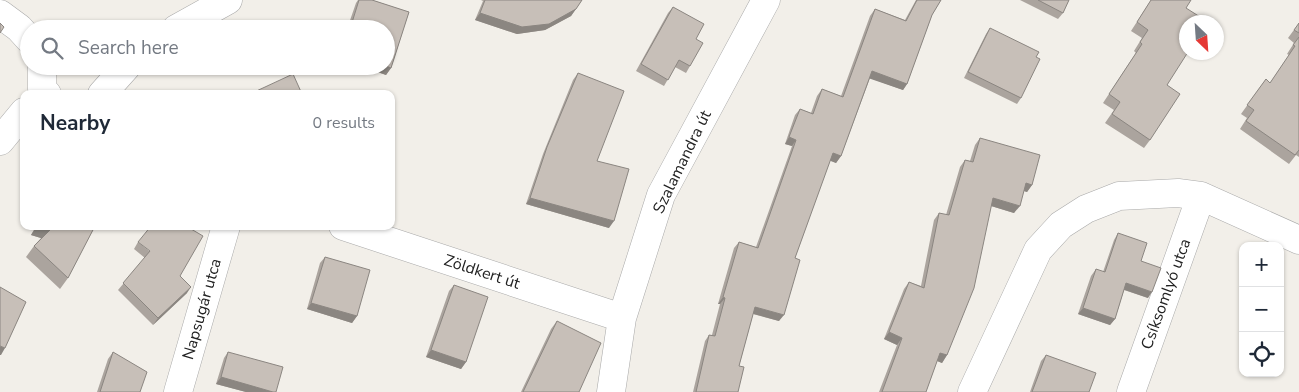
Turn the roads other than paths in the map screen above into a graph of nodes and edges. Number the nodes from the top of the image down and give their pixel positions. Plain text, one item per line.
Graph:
1 (17, 0) edge
2 (228, 0) edge
3 (766, 0) edge
4 (192, 20) edge
5 (16, 27) edge
6 (119, 75) edge
7 (106, 90) edge
8 (20, 117) edge
9 (0, 141) edge
10 (1201, 196) junction
11 (225, 230) edge
12 (355, 230) edge
13 (1299, 240) edge
14 (622, 318) junction
15 (178, 392) edge
16 (610, 392) edge
17 (972, 392) edge
18 (1131, 392) edge

1 - 5 street
2 - 4 street
3 - 14 street, Szalamandra út
6 - 7 street
8 - 9 street
10 - 13 street
10 - 17 street
10 - 18 street, Csíksomlyó utca
11 - 15 street, Napsugár utca
12 - 14 street, Zöldkert út
14 - 16 street, Szalamandra út

